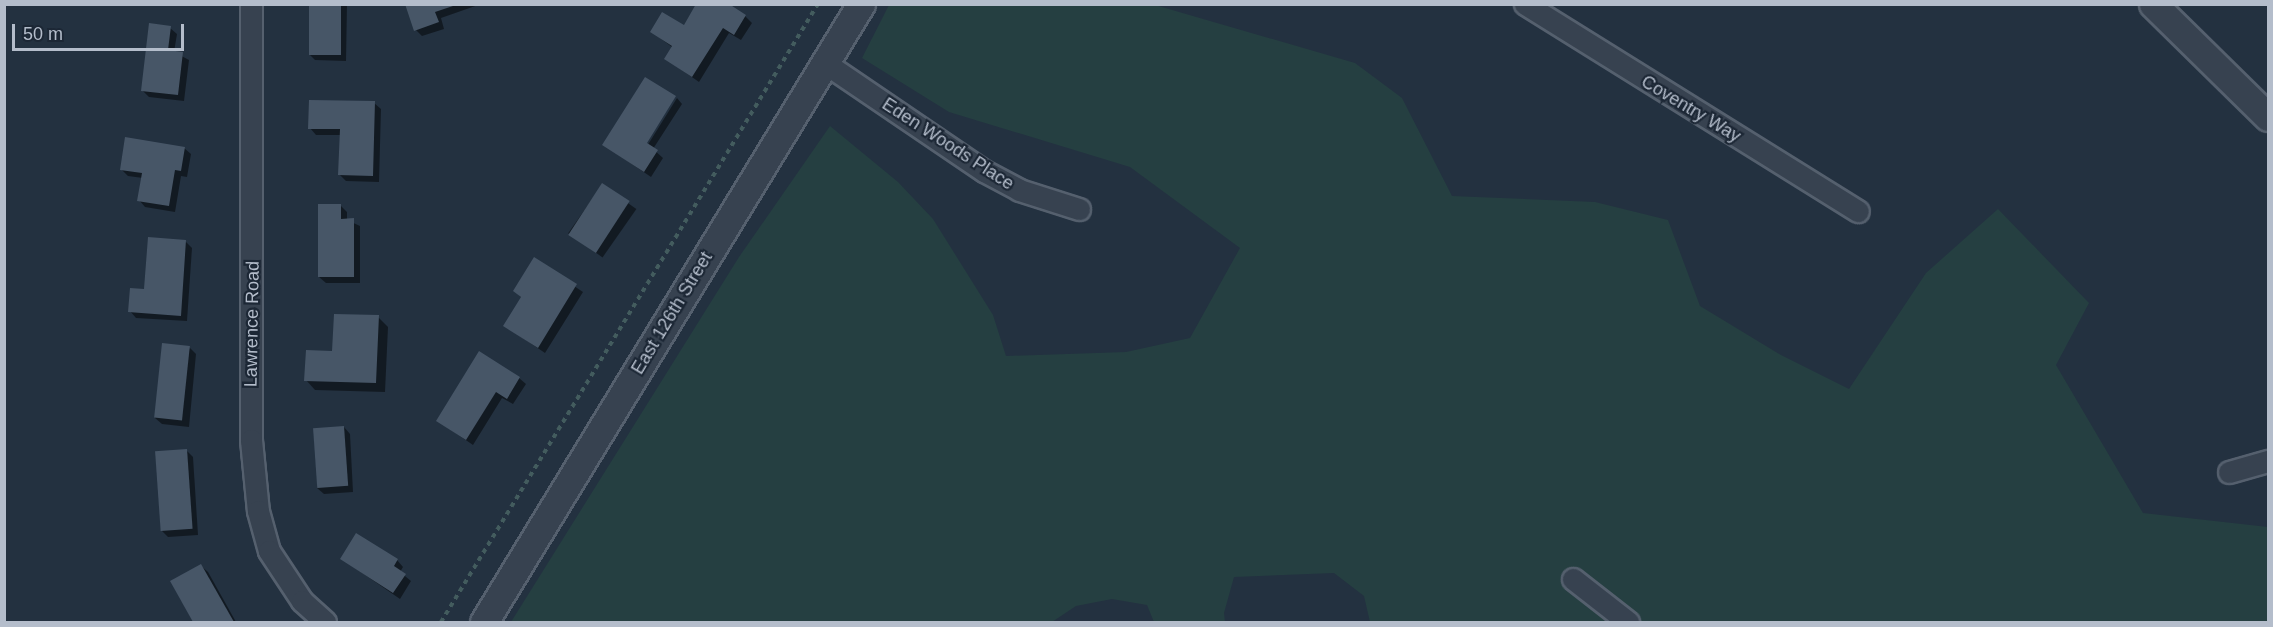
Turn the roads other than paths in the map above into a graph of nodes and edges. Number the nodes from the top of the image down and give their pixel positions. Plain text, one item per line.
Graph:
1 (251, 4) edge
2 (861, 4) edge
3 (1525, 4) edge
4 (2152, 4) edge
5 (825, 63) junction
6 (2268, 117) edge
7 (1079, 209) dead end
8 (1858, 211) dead end
9 (2268, 461) edge
10 (2229, 472) dead end
11 (1573, 579) dead end
12 (325, 622) edge
13 (484, 622) edge
14 (1628, 622) edge

1 - 12 street, Lawrence Road
2 - 5 street, East 126th Street
3 - 8 street, Coventry Way
4 - 6 street
5 - 7 street, Eden Woods Place
5 - 13 street, East 126th Street
9 - 10 street
11 - 14 street

